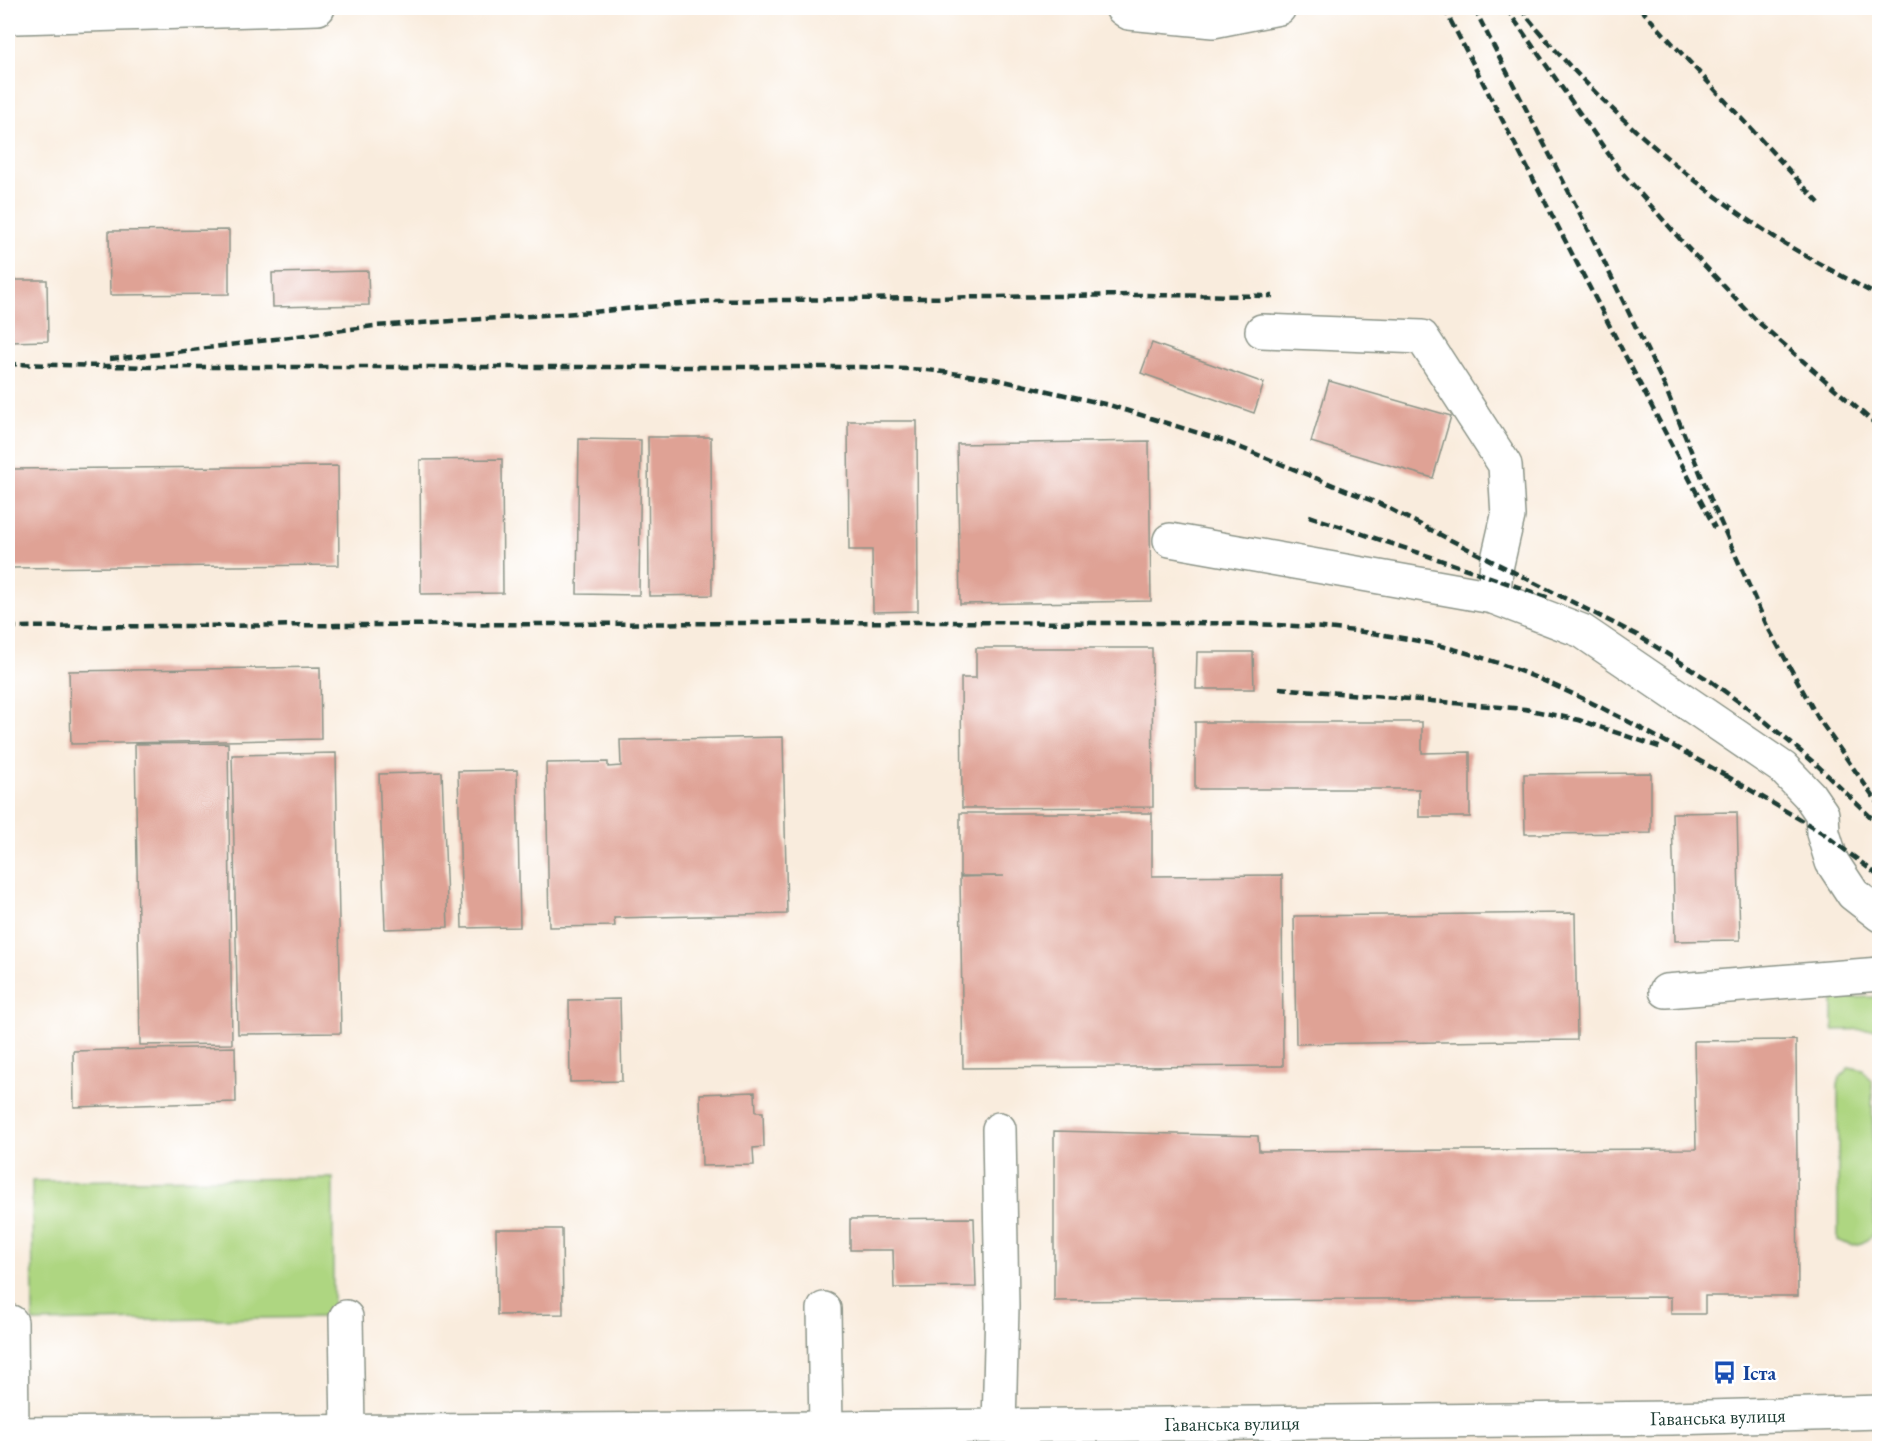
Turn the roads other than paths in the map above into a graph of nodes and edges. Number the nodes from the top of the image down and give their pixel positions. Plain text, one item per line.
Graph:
1 (318, 8) edge
2 (1122, 8) edge
3 (1279, 8) edge
4 (17, 17) dead end
5 (1262, 331) dead end
6 (1170, 540) dead end
7 (1493, 597) junction
8 (1880, 915) edge
9 (1880, 974) edge
10 (1666, 991) dead end
11 (999, 1129) dead end
12 (824, 1310) dead end
13 (346, 1317) dead end
14 (11, 1322) dead end
15 (1880, 1412) edge
16 (999, 1426) junction
17 (826, 1428) junction
18 (348, 1431) junction
19 (10, 1434) edge

1 - 4 street
2 - 3 street
5 - 7 street
6 - 7 street
7 - 8 street
9 - 10 street
11 - 16 street
12 - 17 street
13 - 18 street
14 - 19 street
15 - 16 street, Гаванська вулиця
16 - 17 street, Гаванська вулиця
17 - 18 street, Гаванська вулиця
18 - 19 street, Гаванська вулиця

